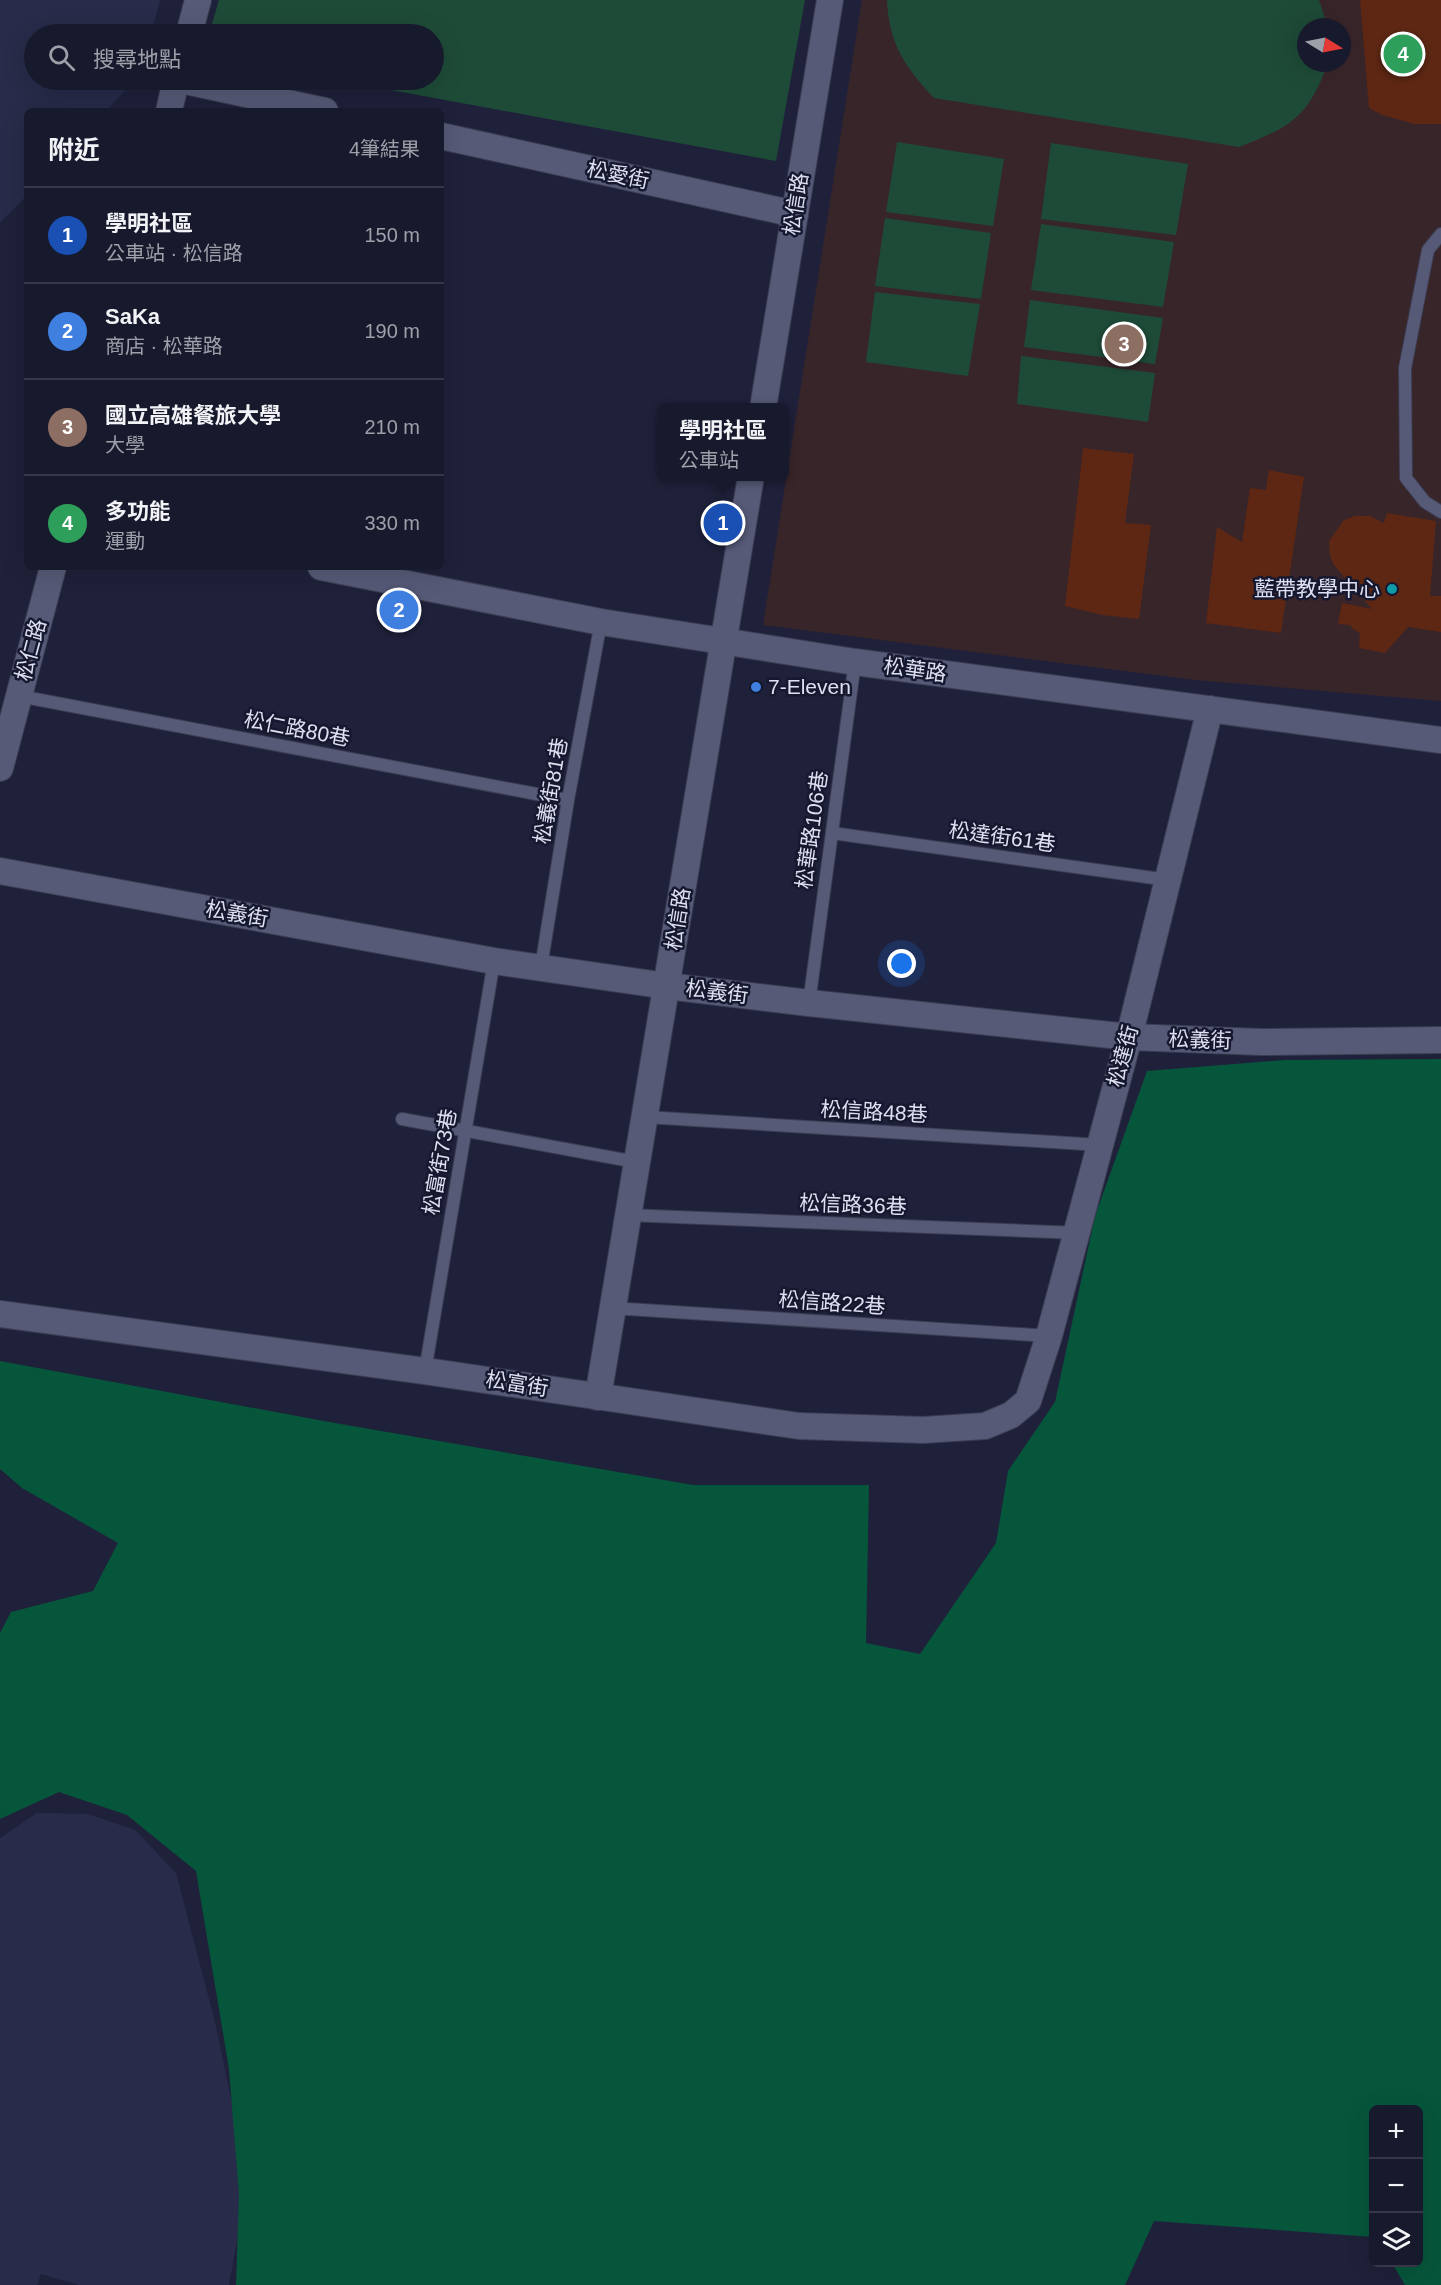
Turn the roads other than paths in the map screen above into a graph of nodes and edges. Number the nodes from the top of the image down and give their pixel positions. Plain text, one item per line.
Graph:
1 (198, 0) edge
2 (830, 0) edge
3 (192, 24) edge
4 (175, 90) edge
5 (226, 90) edge
6 (169, 108) edge
7 (311, 108) edge
8 (444, 137) edge
9 (795, 214) junction
10 (1441, 234) edge
11 (764, 403) edge
12 (750, 481) edge
13 (1441, 512) edge
14 (52, 570) edge
15 (336, 570) edge
16 (601, 622) junction
17 (724, 641) junction
18 (855, 662) junction
19 (19, 696) junction
20 (1210, 709) junction
21 (1441, 740) edge
22 (0, 768) edge
23 (568, 800) junction
24 (832, 833) junction
25 (0, 871) edge
26 (1168, 880) junction
27 (494, 961) junction
28 (541, 967) junction
29 (667, 986) junction
30 (809, 1003) junction
31 (1129, 1037) junction
32 (1441, 1040) edge
33 (645, 1117) junction
34 (402, 1119) dead end
35 (466, 1130) junction
36 (1100, 1145) junction
37 (636, 1162) junction
38 (627, 1215) junction
39 (1078, 1233) junction
40 (612, 1308) junction
41 (0, 1314) edge
42 (1049, 1336) junction
43 (425, 1371) junction
44 (597, 1396) junction
45 (1028, 1401) joint

1 - 3 street
2 - 9 street, 松信路
4 - 6 street
5 - 7 street
8 - 9 street, 松愛街
9 - 11 street, 松信路
10 - 13 lane
12 - 17 street, 松信路
14 - 19 street, 松仁路
15 - 16 street, 松華路
16 - 17 street, 松華路
16 - 23 lane, 松義街81巷
17 - 18 street, 松華路
17 - 29 street, 松信路
18 - 20 street, 松華路
18 - 24 lane, 松華路106巷
19 - 22 street, 松仁路
19 - 23 lane, 松仁路80巷
20 - 21 street, 松華路
20 - 26 street, 松達街
23 - 28 lane, 松義街81巷
24 - 26 lane, 松達街61巷
24 - 30 lane, 松華路106巷
25 - 27 street, 松義街
26 - 31 street, 松達街
27 - 28 street, 松義街
27 - 35 lane, 松富街73巷
28 - 29 street, 松義街
29 - 30 street, 松義街
29 - 33 street, 松信路
30 - 31 street, 松義街
31 - 32 street, 松義街
31 - 36 street, 松達街
33 - 36 lane, 松信路48巷
33 - 37 street, 松信路
34 - 35 lane
35 - 37 lane
35 - 43 lane, 松富街73巷
36 - 39 street, 松達街
37 - 38 street, 松信路
38 - 39 lane, 松信路36巷
38 - 40 street, 松信路
39 - 42 street, 松達街
40 - 42 lane, 松信路22巷
40 - 44 street, 松信路
41 - 43 street, 松富街
42 - 45 street, 松達街
43 - 44 street, 松富街
44 - 45 street, 松富街

